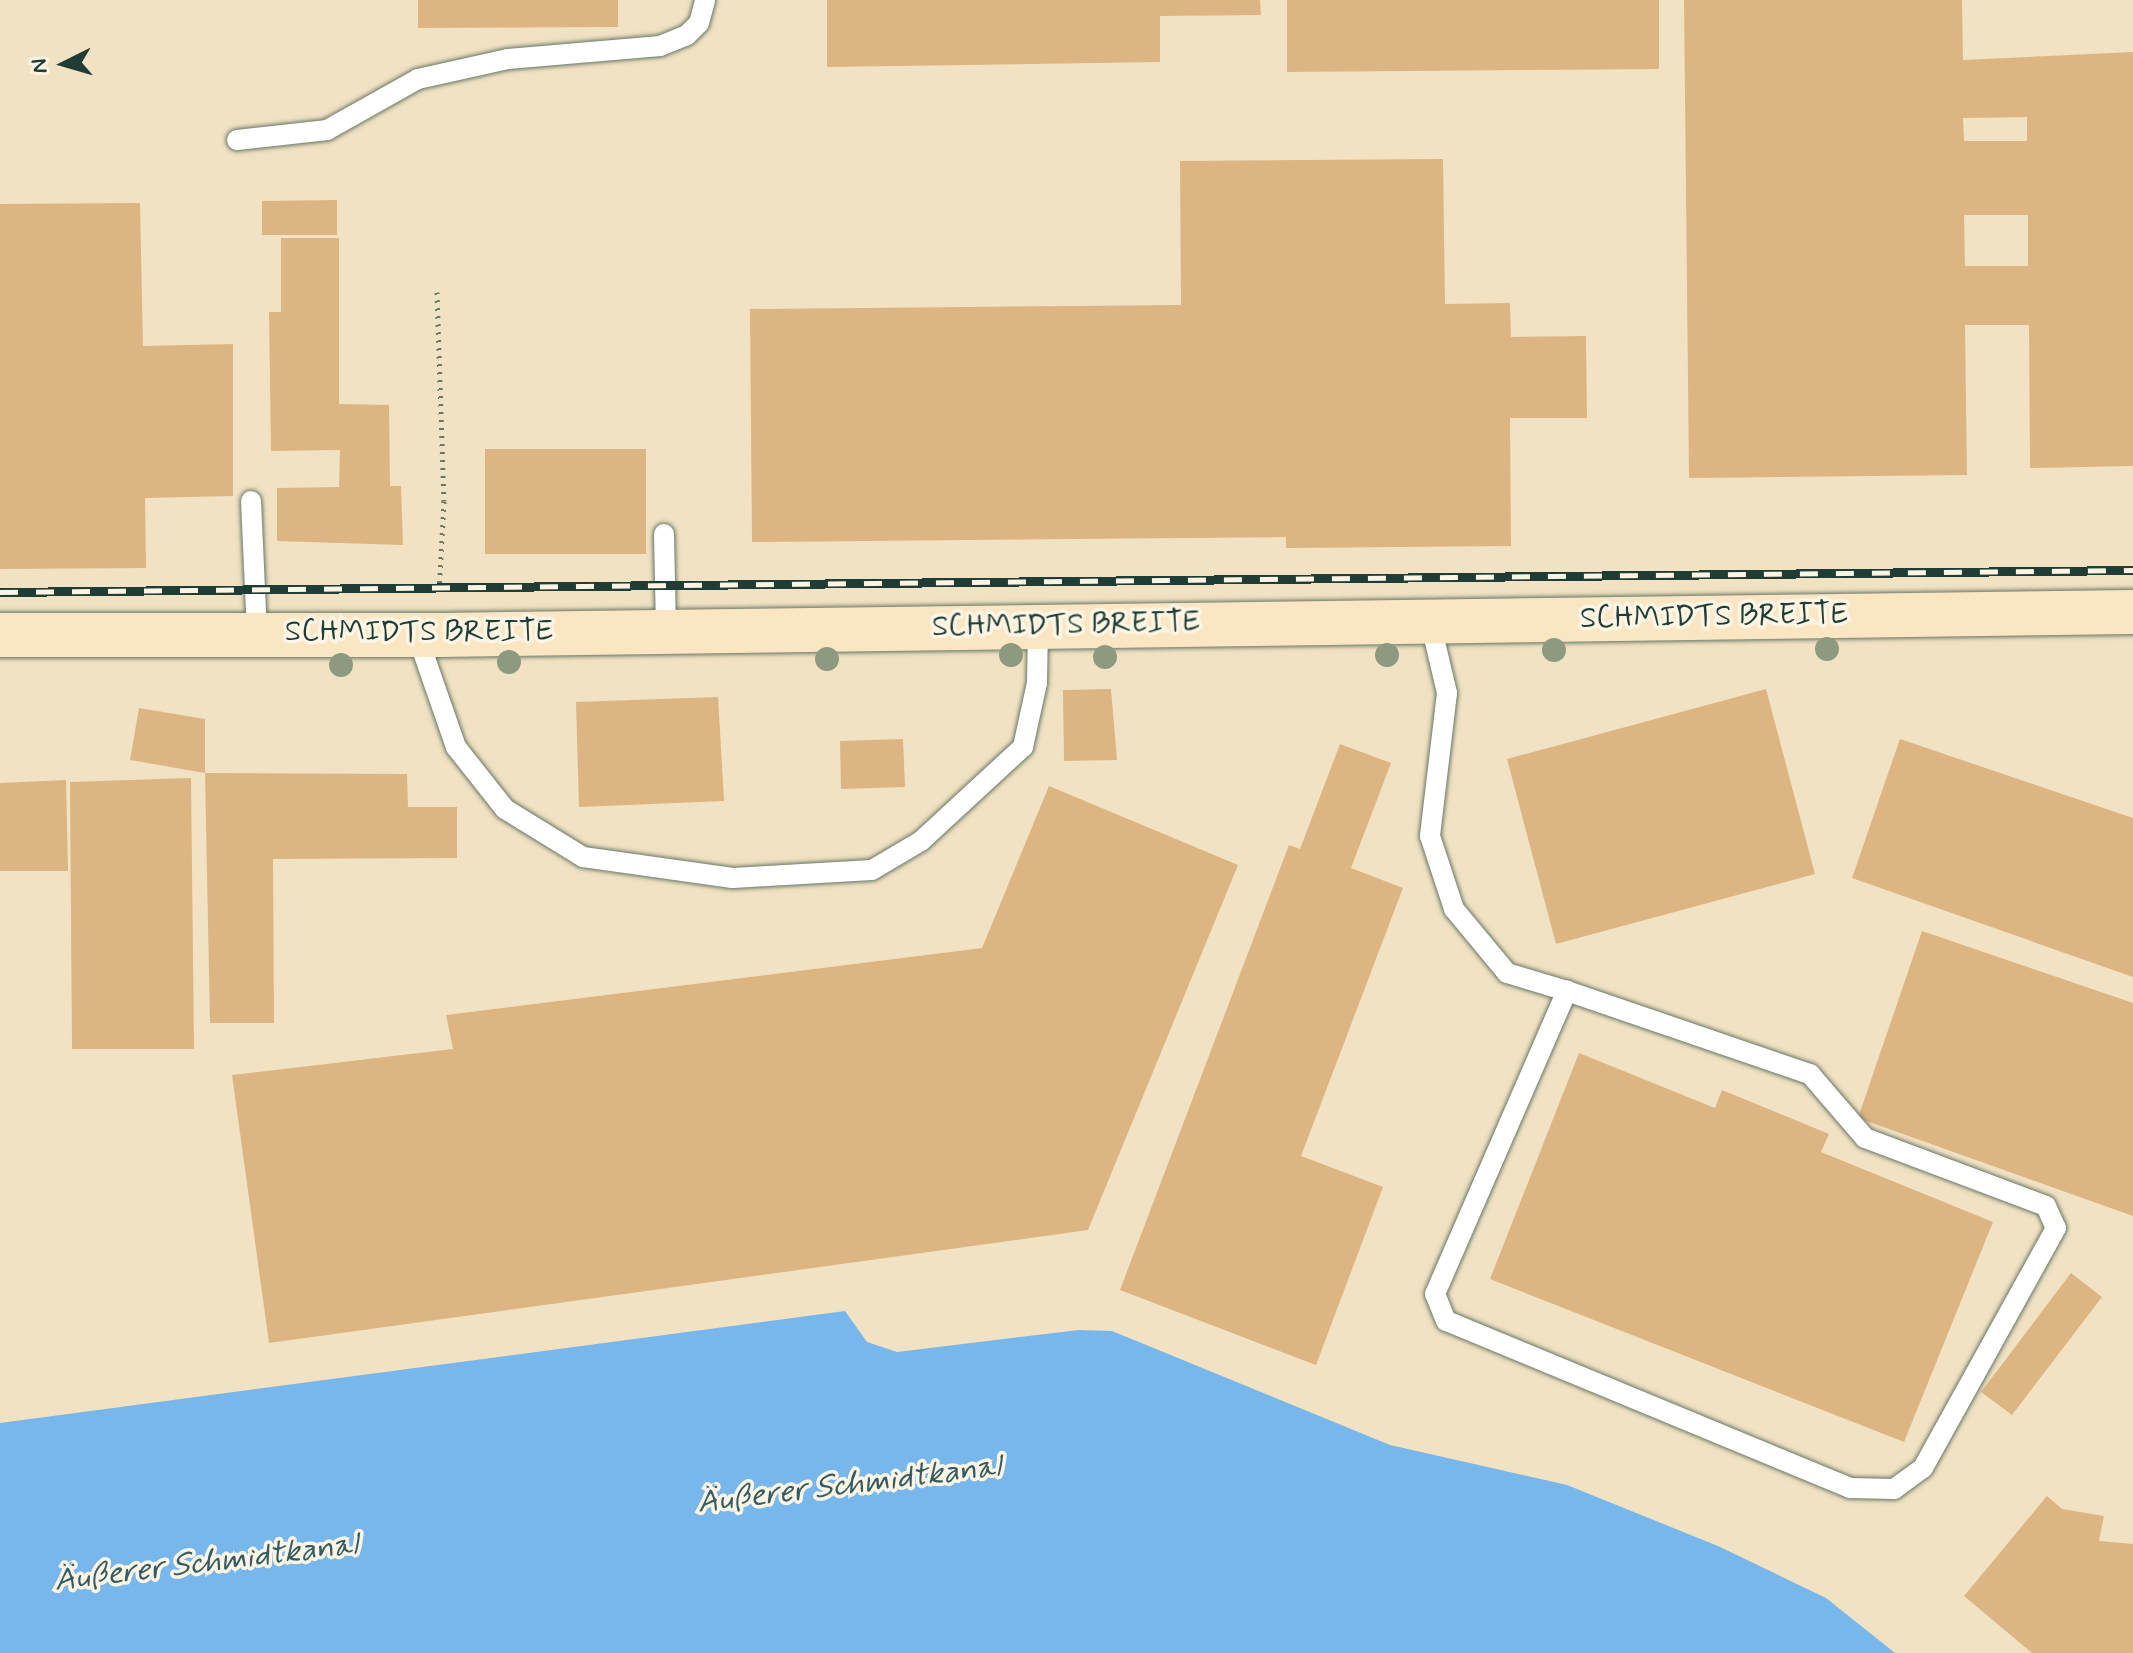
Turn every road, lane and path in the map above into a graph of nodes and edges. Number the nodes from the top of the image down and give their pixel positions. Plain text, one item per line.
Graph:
1 (705, 0) edge
2 (237, 140) dead end
3 (437, 292) dead end
4 (251, 501) dead end
5 (664, 534) dead end
6 (2133, 612) edge
7 (1430, 621) junction
8 (1038, 625) junction
9 (666, 629) junction
10 (257, 632) junction
11 (0, 635) edge
12 (429, 635) junction
13 (1567, 991) junction

1 - 2 lane
3 - 12 path
4 - 10 lane
5 - 9 lane
6 - 7 main road, SCHMIDTS BREITE
7 - 8 main road, SCHMIDTS BREITE
7 - 13 lane
8 - 9 main road, SCHMIDTS BREITE
8 - 12 lane
9 - 12 main road, SCHMIDTS BREITE
10 - 11 main road, SCHMIDTS BREITE
10 - 12 main road, SCHMIDTS BREITE
13 - 13 lane

